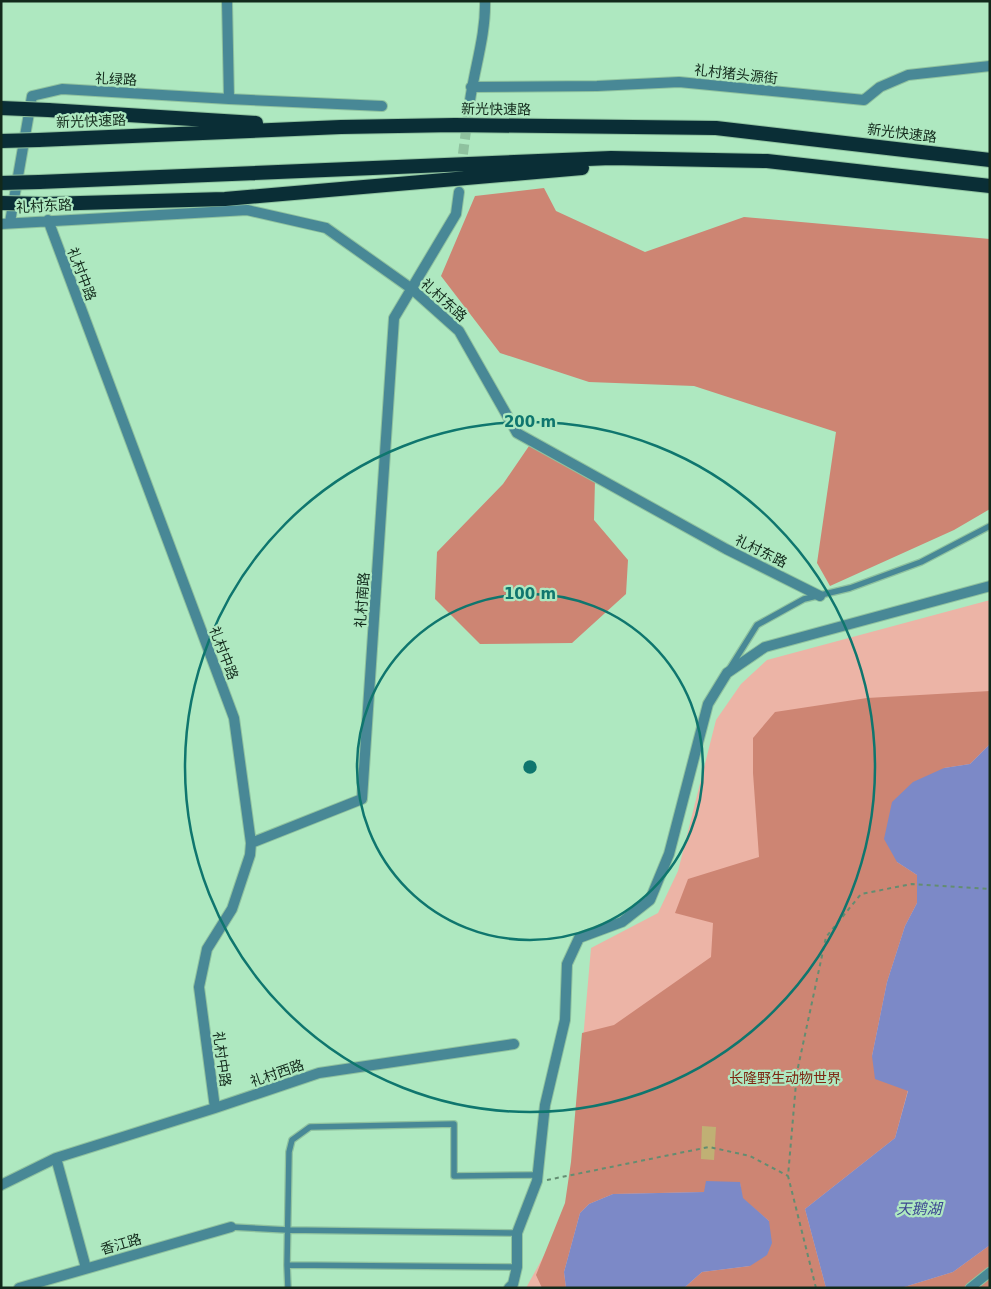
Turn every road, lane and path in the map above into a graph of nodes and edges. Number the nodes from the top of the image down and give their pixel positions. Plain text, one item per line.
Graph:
1 (227, 1) edge
2 (485, 1) edge
3 (990, 66) edge
4 (471, 87) junction
5 (229, 99) junction
6 (382, 106) dead end
7 (1, 108) edge
8 (469, 108) tunnel mouth
9 (341, 127) junction
10 (1, 141) edge
11 (680, 159) junction
12 (990, 160) edge
13 (1, 183) edge
14 (990, 186) edge
15 (459, 192) dead end
16 (1, 203) edge
17 (48, 220) junction
18 (6, 223) edge
19 (412, 289) junction
20 (990, 526) edge
21 (990, 586) edge
22 (820, 596) junction
23 (727, 672) junction
24 (251, 844) junction
25 (990, 889) edge
26 (514, 1044) dead end
27 (215, 1108) junction
28 (56, 1158) junction
29 (788, 1176) junction
30 (537, 1178) junction
31 (1, 1185) edge
32 (231, 1227) joint
33 (287, 1230) junction
34 (517, 1233) junction
35 (287, 1265) junction
36 (517, 1267) junction
37 (86, 1268) junction
38 (990, 1272) edge
39 (19, 1288) edge
40 (288, 1288) edge
41 (509, 1288) edge
42 (816, 1288) edge
43 (970, 1288) edge

1 - 5 street
2 - 4 street
3 - 4 street, 礼村猪头源街
4 - 8 street
5 - 6 street
5 - 18 street, 礼绿路
7 - 9 highway, bridge
9 - 10 highway, 新光快速路, bridge
9 - 12 highway, 新光快速路
11 - 13 highway, bridge
11 - 14 highway
11 - 16 highway, bridge
15 - 19 street
17 - 18 street, 礼村东路
17 - 19 street, 礼村东路
17 - 24 street, 礼村中路
19 - 22 street, 礼村东路
19 - 24 street, 礼村南路
20 - 22 lane
21 - 23 street
22 - 23 lane
23 - 30 street
24 - 27 street, 礼村中路
25 - 29 path
26 - 27 street, 礼村西路
27 - 28 street, 礼村西路
28 - 31 street, 礼村西路
28 - 37 street
29 - 30 path
29 - 42 path
30 - 33 lane
30 - 34 street
32 - 33 lane
32 - 37 street, 香江路
33 - 34 lane
33 - 35 lane
34 - 36 street
35 - 36 lane
35 - 40 lane
36 - 41 street
37 - 39 street, 香江路
38 - 43 street

